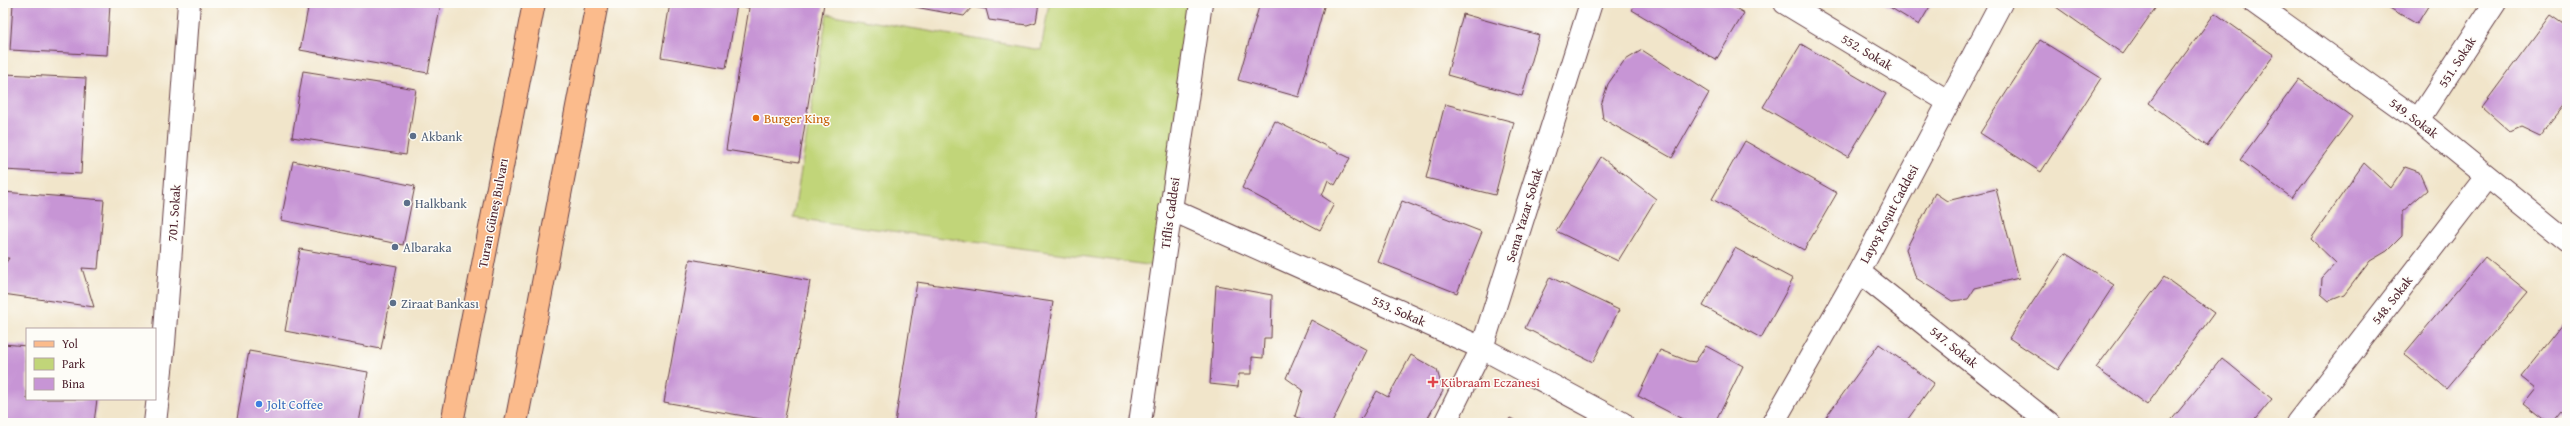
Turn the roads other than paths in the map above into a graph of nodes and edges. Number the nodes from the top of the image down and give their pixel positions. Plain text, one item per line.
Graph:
1 (189, 3) edge
2 (534, 3) edge
3 (597, 3) edge
4 (1201, 3) edge
5 (1591, 3) edge
6 (1785, 3) edge
7 (2001, 3) edge
8 (2255, 3) edge
9 (2495, 3) edge
10 (1949, 102) junction
11 (2418, 120) junction
12 (2487, 177) junction
13 (1170, 209) junction
14 (2567, 241) edge
15 (1859, 272) junction
16 (1482, 348) junction
17 (155, 423) edge
18 (452, 423) edge
19 (516, 423) edge
20 (1140, 423) edge
21 (1445, 423) edge
22 (1622, 423) edge
23 (1772, 423) edge
24 (2049, 423) edge
25 (2297, 423) edge

1 - 17 street, 701. Sokak
2 - 18 main road, Turan Güneş Bulvarı
3 - 19 main road
4 - 13 street, Tiflis Caddesi
5 - 16 street, Sema Yazar Sokak
6 - 10 street, 552. Sokak
7 - 10 street, Layoş Koşut Caddesi
8 - 11 street, 549. Sokak
9 - 11 street, 551. Sokak
10 - 15 street, Layoş Koşut Caddesi
11 - 12 street, 549. Sokak
12 - 14 street, 549. Sokak
12 - 25 street, 548. Sokak
13 - 16 street, 553. Sokak
13 - 20 street, Tiflis Caddesi
15 - 23 street, Layoş Koşut Caddesi
15 - 24 street, 547. Sokak
16 - 21 street, Sema Yazar Sokak
16 - 22 street, 553. Sokak

